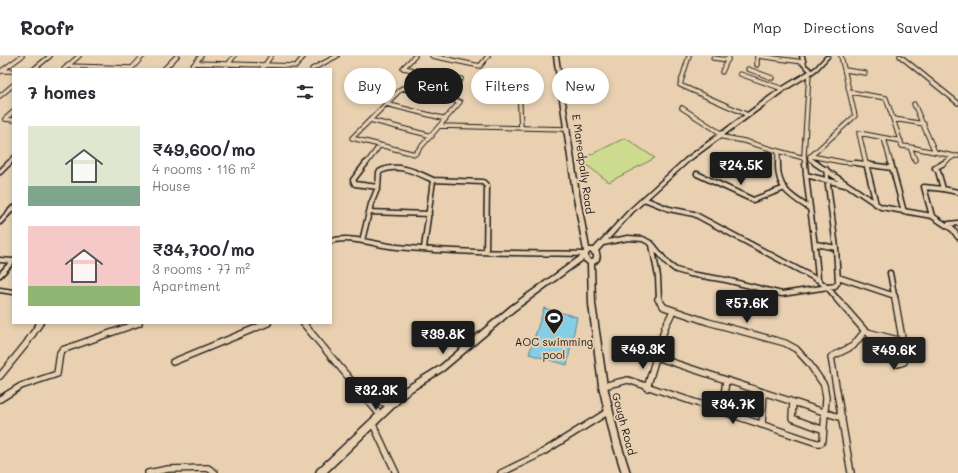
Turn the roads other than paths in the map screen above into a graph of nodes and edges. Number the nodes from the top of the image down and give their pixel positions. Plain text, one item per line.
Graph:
1 (22, 56) edge
2 (50, 56) edge
3 (79, 56) edge
4 (143, 56) edge
5 (177, 56) edge
6 (201, 56) edge
7 (234, 56) edge
8 (271, 56) edge
9 (304, 56) edge
10 (337, 56) edge
11 (415, 56) edge
12 (432, 56) edge
13 (488, 56) edge
14 (556, 56) edge
15 (690, 56) edge
16 (729, 56) edge
17 (757, 56) edge
18 (802, 56) edge
19 (828, 56) edge
20 (841, 56) edge
21 (900, 56) edge
22 (713, 58) dead end
23 (728, 60) junction
24 (803, 62) junction
25 (195, 63) junction
26 (228, 64) junction
27 (265, 65) junction
28 (757, 65) dead end
29 (67, 66) joint
30 (35, 68) edge
31 (131, 68) edge
32 (165, 68) edge
33 (191, 68) edge
34 (226, 68) edge
35 (263, 68) edge
36 (314, 68) edge
37 (404, 68) edge
38 (748, 69) dead end
39 (844, 70) junction
40 (1, 71) edge
41 (12, 71) edge
42 (722, 72) dead end
43 (811, 73) junction
44 (865, 73) dead end
45 (740, 74) dead end
46 (776, 74) dead end
47 (772, 78) junction
48 (766, 82) junction
49 (12, 86) edge
50 (781, 90) junction
51 (850, 92) junction
52 (396, 94) edge
53 (0, 96) edge
54 (958, 103) edge
55 (386, 104) joint
56 (520, 104) edge
57 (914, 104) dead end
58 (682, 108) dead end
59 (12, 113) edge
60 (748, 115) junction
61 (0, 119) edge
62 (5, 119) junction
63 (446, 119) junction
64 (894, 119) junction
65 (12, 120) edge
66 (370, 120) junction
67 (924, 124) junction
68 (440, 126) junction
69 (521, 128) junction
70 (568, 129) junction
71 (720, 135) junction
72 (432, 136) junction
73 (884, 138) junction
74 (901, 141) junction
75 (380, 146) junction
76 (910, 147) junction
77 (778, 151) junction
78 (935, 152) junction
79 (811, 156) junction
80 (956, 156) edge
81 (804, 157) junction
82 (12, 159) edge
83 (915, 160) dead end
84 (866, 163) junction
85 (892, 168) junction
86 (826, 169) junction
87 (0, 172) edge
88 (697, 174) dead end
89 (806, 175) junction
90 (434, 180) junction
91 (826, 180) junction
92 (849, 186) junction
93 (378, 187) junction
94 (785, 188) junction
95 (943, 189) junction
96 (958, 192) edge
97 (644, 199) junction
98 (876, 204) junction
99 (809, 208) junction
100 (12, 209) edge
101 (369, 212) junction
102 (904, 212) junction
103 (429, 214) junction
104 (932, 216) junction
105 (0, 222) edge
106 (958, 223) edge
107 (952, 229) junction
108 (958, 237) edge
109 (332, 240) edge
110 (362, 241) junction
111 (603, 243) junction
112 (816, 244) junction
113 (652, 245) junction
114 (424, 248) junction
115 (836, 248) junction
116 (486, 252) junction
117 (594, 252) junction
118 (585, 254) junction
119 (0, 260) edge
120 (12, 261) edge
121 (12, 262) edge
122 (591, 262) junction
123 (890, 273) dead end
124 (0, 275) edge
125 (838, 277) junction
126 (818, 280) junction
127 (828, 288) junction
128 (0, 290) edge
129 (12, 292) edge
130 (895, 296) junction
131 (674, 311) junction
132 (39, 324) edge
133 (136, 324) edge
134 (266, 324) edge
135 (304, 324) edge
136 (866, 332) junction
137 (902, 341) junction
138 (656, 357) junction
139 (173, 362) dead end
140 (0, 376) edge
141 (726, 380) junction
142 (603, 386) junction
143 (647, 388) junction
144 (764, 392) junction
145 (366, 398) junction
146 (0, 399) edge
147 (793, 402) junction
148 (392, 405) junction
149 (609, 411) junction
150 (722, 412) junction
151 (825, 412) junction
152 (380, 415) junction
153 (842, 418) junction
154 (372, 422) junction
155 (762, 425) junction
156 (824, 430) junction
157 (852, 472) edge
158 (148, 473) edge
159 (215, 473) edge
160 (320, 473) edge
161 (396, 473) edge
162 (501, 473) edge
163 (626, 473) edge

1 - 40 street
2 - 30 street
3 - 29 street
4 - 31 street
5 - 32 street
6 - 25 street
7 - 26 street
8 - 27 street
9 - 27 street
10 - 36 street
11 - 37 street
12 - 13 street
14 - 70 main road, E Maredpally Road
15 - 60 street
16 - 23 street
17 - 24 street
17 - 28 street
18 - 24 main road
19 - 43 main road
20 - 39 street
21 - 54 street
22 - 23 street
23 - 42 street
24 - 43 main road
25 - 26 street
25 - 33 street
26 - 27 street
26 - 34 street
27 - 35 street
29 - 31 street
38 - 47 street
39 - 44 street
39 - 51 street
40 - 41 street
43 - 50 main road
43 - 81 street
45 - 48 street
46 - 47 street
47 - 48 street
48 - 50 street
49 - 53 street
50 - 60 main road
51 - 64 street
51 - 79 street
52 - 63 street
55 - 63 street
55 - 66 street
56 - 69 street
57 - 67 street
58 - 71 street
59 - 62 street
60 - 71 main road
61 - 62 street
62 - 65 street
63 - 68 street
64 - 67 street
64 - 74 street
66 - 72 street
66 - 75 street
67 - 78 street
68 - 69 street
68 - 72 street
69 - 70 street
70 - 118 main road, E Maredpally Road
71 - 77 street
71 - 97 main road
72 - 75 street
73 - 74 street
73 - 84 street
73 - 85 street
74 - 76 street
75 - 93 street
76 - 78 street
76 - 83 street
77 - 81 street
77 - 94 street
78 - 80 street
79 - 81 street
79 - 84 street
79 - 86 street
80 - 95 street
81 - 89 street
82 - 87 street
84 - 85 street
84 - 98 street
85 - 102 street
86 - 91 street
86 - 92 street
88 - 94 street
89 - 91 street
89 - 99 street
90 - 93 street
90 - 103 street
90 - 116 street
91 - 92 street
91 - 115 street
92 - 98 street
93 - 101 street
94 - 99 street
95 - 96 street
95 - 104 street
97 - 111 main road
97 - 126 street
98 - 102 street
99 - 112 street
100 - 105 street
101 - 103 street
101 - 110 street
102 - 104 street
103 - 114 street
104 - 107 street
106 - 107 street
107 - 108 street
109 - 110 street
110 - 114 street
111 - 113 street
111 - 117 main road
112 - 115 street
112 - 126 street
113 - 127 street
113 - 131 street
114 - 116 street
115 - 125 street
116 - 118 street
117 - 118 main road
117 - 122 main road, Gough Road
118 - 122 main road
118 - 148 main road
119 - 120 street
121 - 124 street
122 - 142 main road, Gough Road
123 - 130 street
125 - 127 street
125 - 130 street
126 - 127 street
127 - 136 street
128 - 129 street
130 - 137 street
131 - 138 street
131 - 151 street
132 - 140 street
133 - 146 street
134 - 139 street
135 - 145 street
136 - 137 street
136 - 137 street
136 - 153 street
138 - 141 street
138 - 143 street
141 - 144 street
141 - 150 street
142 - 143 street
142 - 149 main road, Gough Road
143 - 150 street
144 - 147 street
144 - 155 street
145 - 148 street
145 - 152 street
147 - 151 street
147 - 156 street
148 - 152 main road
149 - 162 street
149 - 163 main road, Gough Road
150 - 155 street
151 - 153 street
151 - 156 street
152 - 154 main road
153 - 157 street
154 - 160 main road
154 - 161 street
155 - 156 street
158 - 159 street

